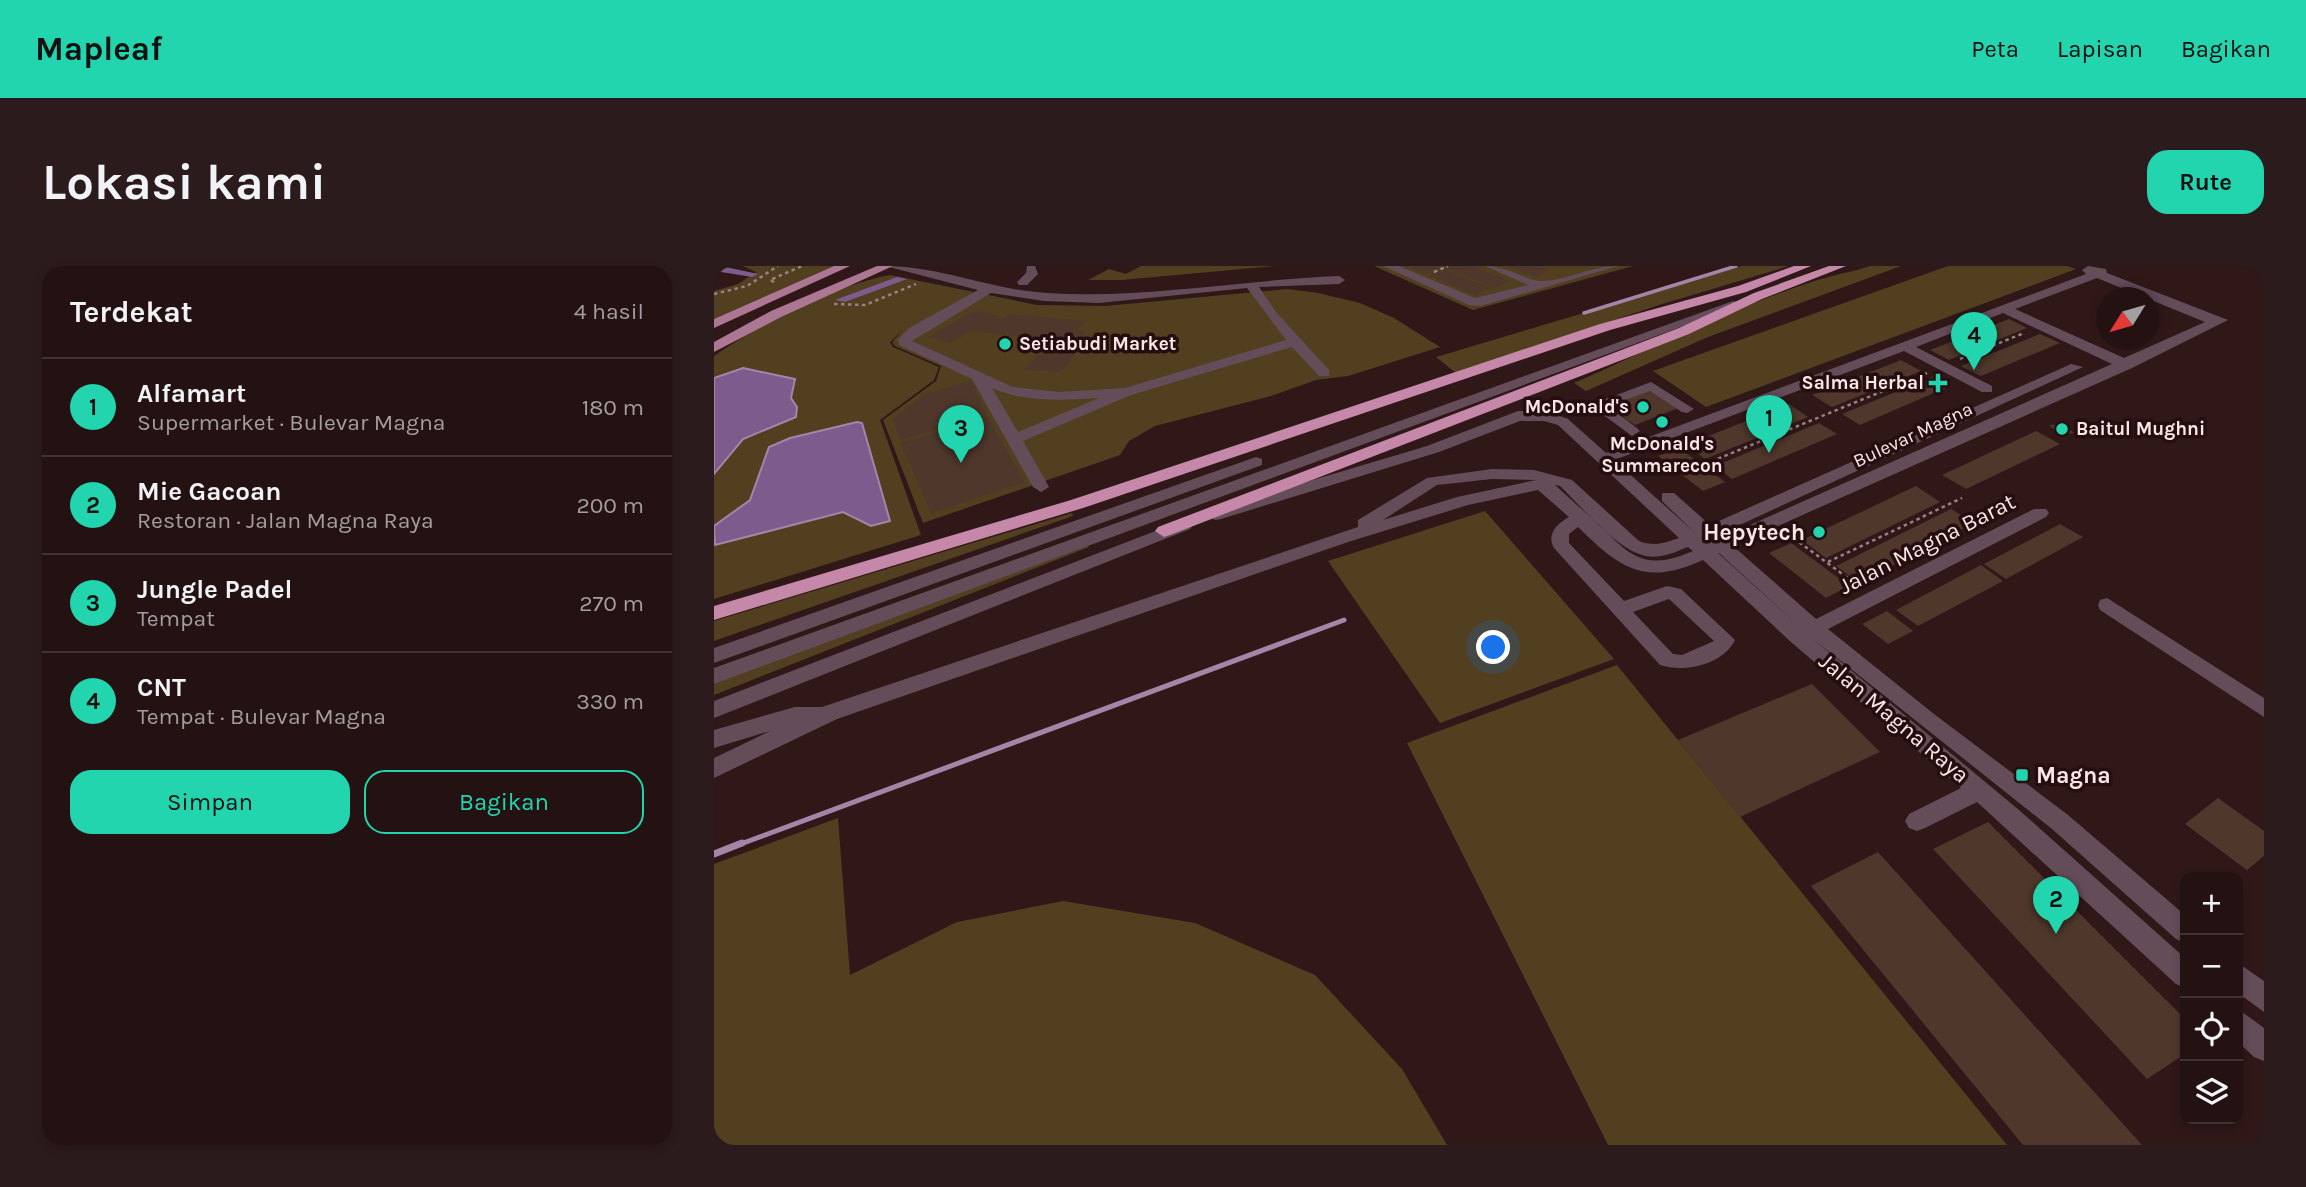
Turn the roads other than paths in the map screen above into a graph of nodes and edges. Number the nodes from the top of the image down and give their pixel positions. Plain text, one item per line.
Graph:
1 (844, 266) edge
2 (889, 266) edge
3 (943, 266) edge
4 (1389, 266) edge
5 (1491, 266) edge
6 (1805, 266) edge
7 (1840, 266) edge
8 (2078, 266) edge
9 (1603, 267) edge
10 (1031, 270) dead end
11 (2095, 270) edge
12 (1334, 273) edge
13 (1023, 282) junction
14 (1252, 284) junction
15 (1539, 285) junction
16 (989, 289) junction
17 (1742, 289) junction
18 (1758, 296) junction
19 (2002, 308) junction
20 (2202, 313) junction
21 (714, 324) edge
22 (2174, 325) dead end
23 (1296, 341) junction
24 (1904, 346) junction
25 (714, 348) edge
26 (2116, 350) edge
27 (2104, 355) junction
28 (2120, 363) junction
29 (2139, 370) dead end
30 (1324, 373) dead end
31 (979, 379) junction
32 (1987, 389) dead end
33 (1126, 392) junction
34 (1687, 409) dead end
35 (1632, 431) dead end
36 (1014, 439) junction
37 (1613, 456) junction
38 (1041, 487) dead end
39 (2040, 513) dead end
40 (1582, 518) junction
41 (1164, 531) junction
42 (1342, 538) junction
43 (1708, 543) junction
44 (2107, 605) dead end
45 (1621, 609) junction
46 (714, 613) edge
47 (1806, 633) junction
48 (714, 656) edge
49 (714, 676) edge
50 (2264, 709) edge
51 (714, 710) edge
52 (830, 713) junction
53 (714, 739) edge
54 (714, 769) edge
55 (1979, 790) junction
56 (1917, 821) dead end
57 (2180, 927) edge
58 (2180, 971) edge
59 (2243, 980) edge
60 (2264, 999) edge
61 (2243, 1028) edge
62 (2264, 1047) edge

1 - 21 main road
2 - 16 street
2 - 25 main road
3 - 13 street
4 - 15 street
5 - 15 street
6 - 17 highway
7 - 18 highway
8 - 11 street
9 - 15 street
10 - 13 street
11 - 19 street
11 - 20 street
12 - 13 street
12 - 14 street
14 - 16 street
14 - 23 street
16 - 31 street
17 - 46 highway
17 - 48 street
18 - 41 highway
18 - 49 street
19 - 24 street
19 - 27 street
20 - 22 street
20 - 28 street, Bulevar Magna
23 - 30 street
23 - 33 street
24 - 32 street
24 - 37 street
26 - 27 street, Bulevar Magna
27 - 28 street
27 - 43 street, Bulevar Magna
28 - 29 street
28 - 43 street, Bulevar Magna
31 - 33 street
31 - 36 street
33 - 36 street
34 - 35 street
36 - 38 street
37 - 41 street, Jalan Magna Raya
37 - 43 street, Jalan Magna Raya
39 - 47 street, Jalan Magna Barat
40 - 42 street
40 - 43 street
40 - 45 street
41 - 51 street, Jalan Magna Raya
42 - 43 street
42 - 52 street
43 - 47 street, Jalan Magna Raya
44 - 50 street
45 - 45 street
47 - 55 street, Jalan Magna Raya
47 - 57 street, Jalan Magna Raya
52 - 53 street
52 - 54 street
55 - 56 street
55 - 58 street, Jalan Magna Raya
59 - 60 street
61 - 62 street

